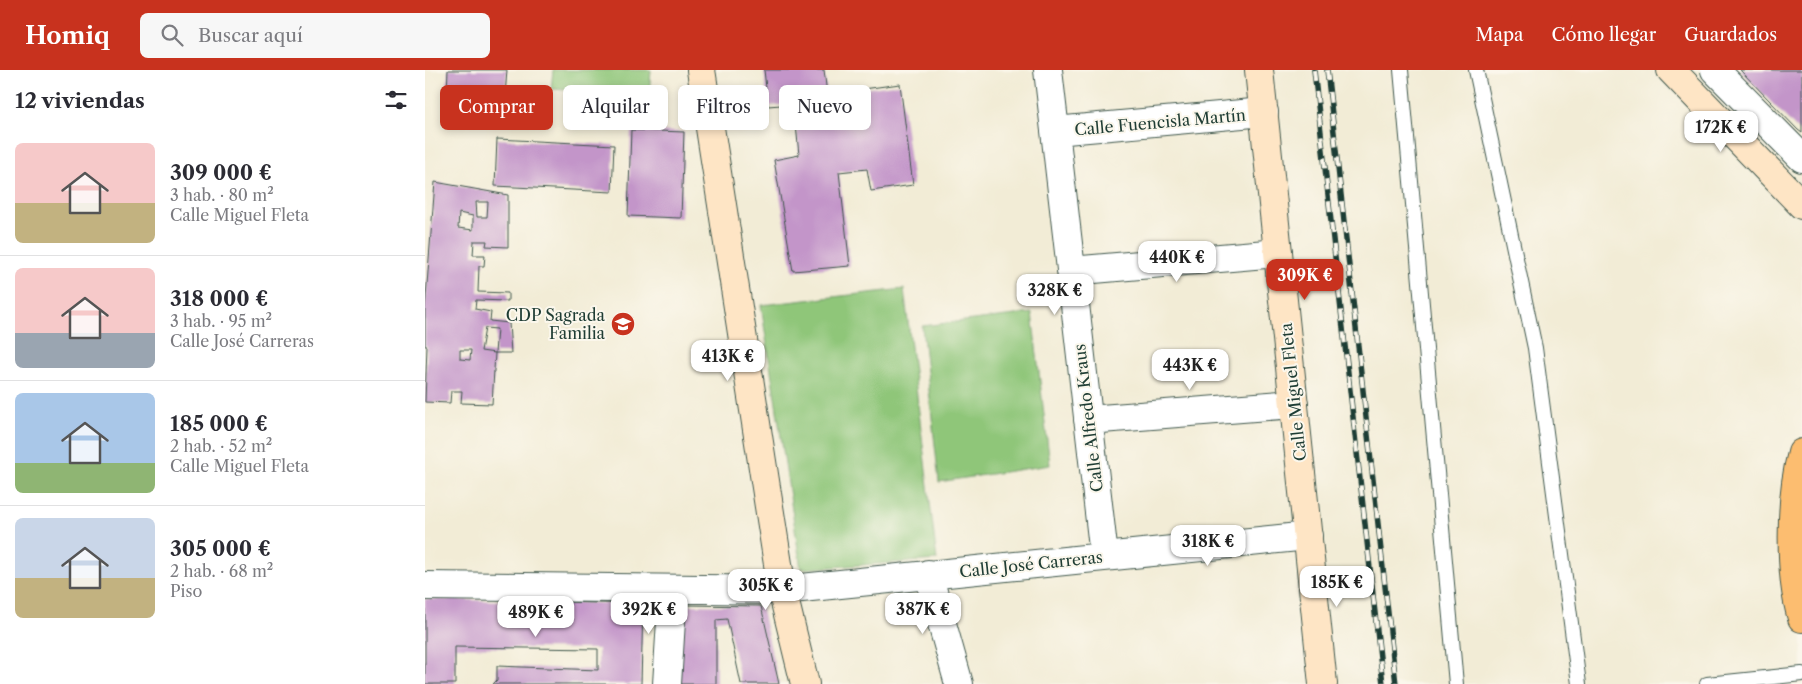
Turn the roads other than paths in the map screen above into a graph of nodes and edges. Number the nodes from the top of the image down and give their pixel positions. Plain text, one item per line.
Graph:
1 (701, 70) edge
2 (1048, 70) edge
3 (1259, 70) edge
4 (1401, 70) edge
5 (1476, 70) edge
6 (1671, 70) edge
7 (1715, 70) edge
8 (1264, 112) junction
9 (1055, 131) junction
10 (1802, 158) edge
11 (1802, 205) edge
12 (1278, 252) junction
13 (1071, 271) junction
14 (1294, 404) junction
15 (1088, 420) junction
16 (1802, 453) edge
17 (1308, 536) junction
18 (1104, 556) junction
19 (928, 574) junction
20 (425, 586) edge
21 (673, 589) junction
22 (782, 590) junction
23 (1802, 618) edge
24 (1802, 674) edge
25 (667, 684) edge
26 (805, 684) edge
27 (959, 684) edge
28 (1323, 684) edge
29 (1455, 684) edge
30 (1579, 684) edge
31 (1707, 684) edge

1 - 22 street
2 - 9 street, Calle Alfredo Kraus
3 - 8 street, Calle Miguel Fleta
4 - 29 lane
5 - 30 lane
6 - 11 street
7 - 10 street
8 - 9 street, Calle Fuencisla Martín
8 - 12 street, Calle Miguel Fleta
9 - 13 street, Calle Alfredo Kraus
12 - 13 street
12 - 14 street, Calle Miguel Fleta
13 - 15 street, Calle Alfredo Kraus
14 - 15 street
14 - 17 street, Calle Miguel Fleta
15 - 18 street, Calle Alfredo Kraus
16 - 23 main road
17 - 18 street, Calle José Carreras
17 - 28 street, Calle Miguel Fleta
18 - 19 street, Calle José Carreras
19 - 22 street, Calle José Carreras
19 - 27 street
20 - 21 street, Calle José Carreras
21 - 22 street, Calle José Carreras
21 - 25 street
22 - 26 street
24 - 31 lane

